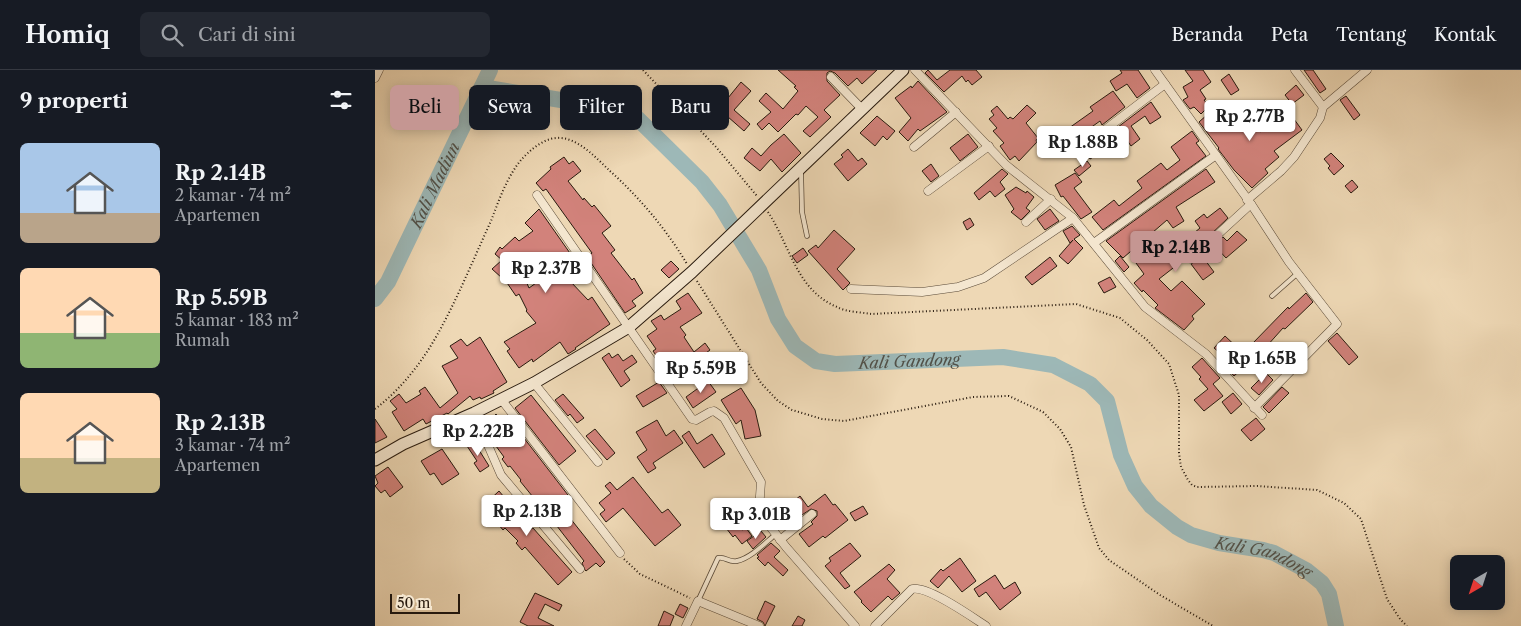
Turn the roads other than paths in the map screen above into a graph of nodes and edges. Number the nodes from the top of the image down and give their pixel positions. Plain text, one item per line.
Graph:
1 (379, 70) edge
2 (903, 70) edge
3 (915, 70) edge
4 (1155, 70) edge
5 (1295, 70) edge
6 (1367, 70) edge
7 (831, 77) dead end
8 (375, 78) edge
9 (1165, 84) junction
10 (1323, 107) junction
11 (862, 108) junction
12 (956, 112) junction
13 (1106, 129) dead end
14 (989, 146) junction
15 (914, 147) dead end
16 (1215, 156) junction
17 (801, 166) junction
18 (928, 191) dead end
19 (537, 195) dead end
20 (1051, 199) junction
21 (1249, 202) junction
22 (1073, 218) junction
23 (1026, 222) dead end
24 (807, 236) dead end
25 (1094, 243) junction
26 (1191, 259) dead end
27 (1298, 273) junction
28 (851, 289) dead end
29 (1272, 296) dead end
30 (629, 327) junction
31 (534, 383) junction
32 (501, 399) junction
33 (1254, 408) junction
34 (474, 413) junction
35 (1262, 415) dead end
36 (375, 460) edge
37 (598, 462) dead end
38 (812, 514) dead end
39 (778, 537) junction
40 (620, 553) road end
41 (580, 568) dead end
42 (698, 601) junction
43 (686, 626) edge
44 (759, 626) edge
45 (855, 626) edge
46 (875, 626) edge
47 (986, 626) edge

1 - 8 street
2 - 11 main road
3 - 12 street
4 - 9 street
5 - 10 street
6 - 10 street
7 - 11 street
9 - 13 street
9 - 16 street
10 - 21 street
11 - 17 main road
12 - 14 street
12 - 15 street
14 - 18 street
14 - 20 street
16 - 21 street
16 - 25 street
17 - 24 lane
17 - 30 main road
19 - 30 street
20 - 22 street
20 - 23 street
21 - 26 street
21 - 27 street
22 - 25 street
22 - 28 street
25 - 33 street
27 - 29 lane
27 - 33 street
30 - 31 main road
30 - 39 street
31 - 32 main road
31 - 37 street
32 - 34 main road
32 - 40 street
33 - 35 street
34 - 36 main road
34 - 41 street
38 - 39 street
39 - 42 lane
39 - 45 street
42 - 43 street
42 - 44 street
46 - 47 street

